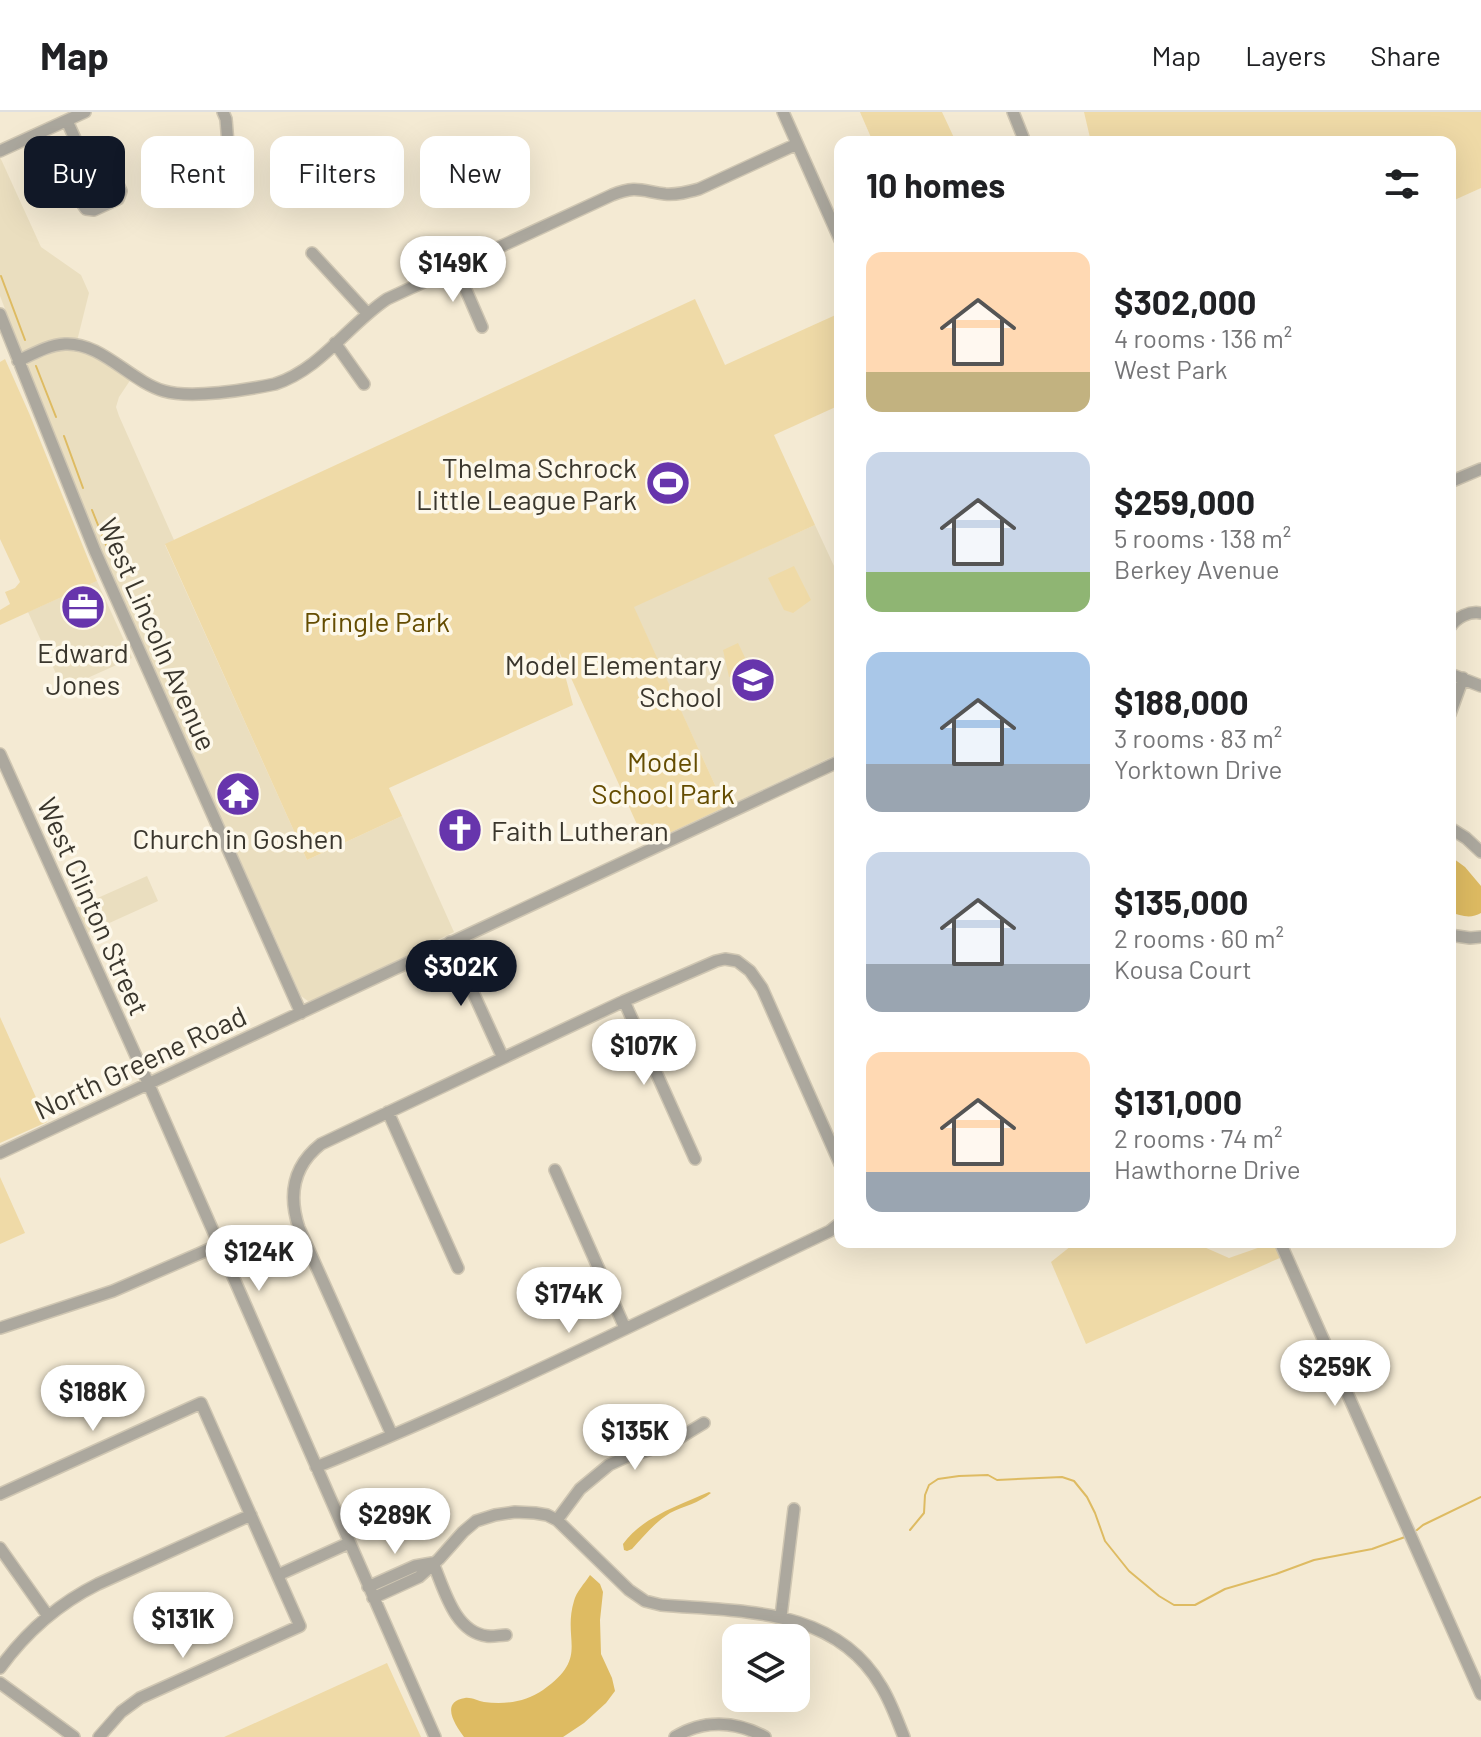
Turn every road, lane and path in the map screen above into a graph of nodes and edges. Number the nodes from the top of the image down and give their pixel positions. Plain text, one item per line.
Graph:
1 (85, 112) edge
2 (223, 112) edge
3 (783, 112) edge
4 (1013, 112) edge
5 (67, 121) junction
6 (74, 136) edge
7 (227, 136) edge
8 (1023, 136) edge
9 (797, 144) junction
10 (0, 151) edge
11 (834, 227) edge
12 (312, 253) dead end
13 (456, 267) junction
14 (367, 313) junction
15 (0, 314) edge
16 (482, 327) dead end
17 (335, 343) junction
18 (18, 361) junction
19 (364, 384) dead end
20 (1481, 469) edge
21 (1456, 479) edge
22 (1481, 613) edge
23 (1456, 621) edge
24 (1456, 676) edge
25 (1463, 678) junction
26 (1481, 686) edge
27 (1456, 697) edge
28 (0, 754) edge
29 (834, 764) edge
30 (1456, 832) edge
31 (1481, 852) edge
32 (1456, 936) edge
33 (1481, 937) edge
34 (450, 942) junction
35 (624, 1001) junction
36 (301, 1013) junction
37 (503, 1058) junction
38 (149, 1085) junction
39 (388, 1112) junction
40 (834, 1150) edge
41 (0, 1153) edge
42 (695, 1159) dead end
43 (555, 1170) dead end
44 (834, 1228) edge
45 (219, 1245) junction
46 (1283, 1248) edge
47 (458, 1268) dead end
48 (0, 1328) edge
49 (625, 1328) junction
50 (704, 1423) dead end
51 (392, 1435) junction
52 (316, 1467) junction
53 (0, 1494) edge
54 (794, 1509) dead end
55 (251, 1515) junction
56 (557, 1520) junction
57 (349, 1543) junction
58 (0, 1548) edge
59 (433, 1563) junction
60 (278, 1575) junction
61 (371, 1593) junction
62 (48, 1616) junction
63 (781, 1616) junction
64 (506, 1635) dead end
65 (0, 1668) edge
66 (0, 1683) edge
67 (1481, 1694) edge
68 (74, 1737) edge
69 (99, 1737) edge
70 (435, 1737) edge
71 (675, 1737) edge
72 (765, 1737) edge
73 (904, 1737) edge

1 - 5 street
2 - 7 street
3 - 9 street
4 - 8 street
5 - 6 street
5 - 10 street
9 - 11 street
9 - 13 street
12 - 14 street
13 - 14 street
13 - 16 street
14 - 17 street
15 - 18 street, West Lincoln Avenue
17 - 18 street
17 - 19 street
18 - 36 street, West Lincoln Avenue
20 - 21 street
22 - 23 street
24 - 25 street
25 - 26 street
25 - 27 street
28 - 38 street, West Clinton Street
29 - 34 street, North Greene Road
30 - 31 street
32 - 33 street
34 - 36 street, North Greene Road
34 - 37 street
35 - 37 street
35 - 40 street
35 - 42 street
36 - 38 street, North Greene Road
37 - 39 street
38 - 41 street, North Greene Road
38 - 45 street, West Clinton Street
39 - 47 street
39 - 51 street
43 - 49 street
44 - 49 street
45 - 48 street
45 - 52 street, West Clinton Street
46 - 67 street
49 - 51 street
50 - 56 street
51 - 52 street
52 - 57 street, West Clinton Street
53 - 55 street
54 - 63 street
55 - 60 street
55 - 62 street
56 - 59 street
56 - 63 street
57 - 60 street
57 - 61 street, West Clinton Street
58 - 62 street
59 - 61 street
59 - 64 street
60 - 69 street
61 - 70 street, West Clinton Street
62 - 65 street
63 - 73 street
66 - 68 street
71 - 72 street

